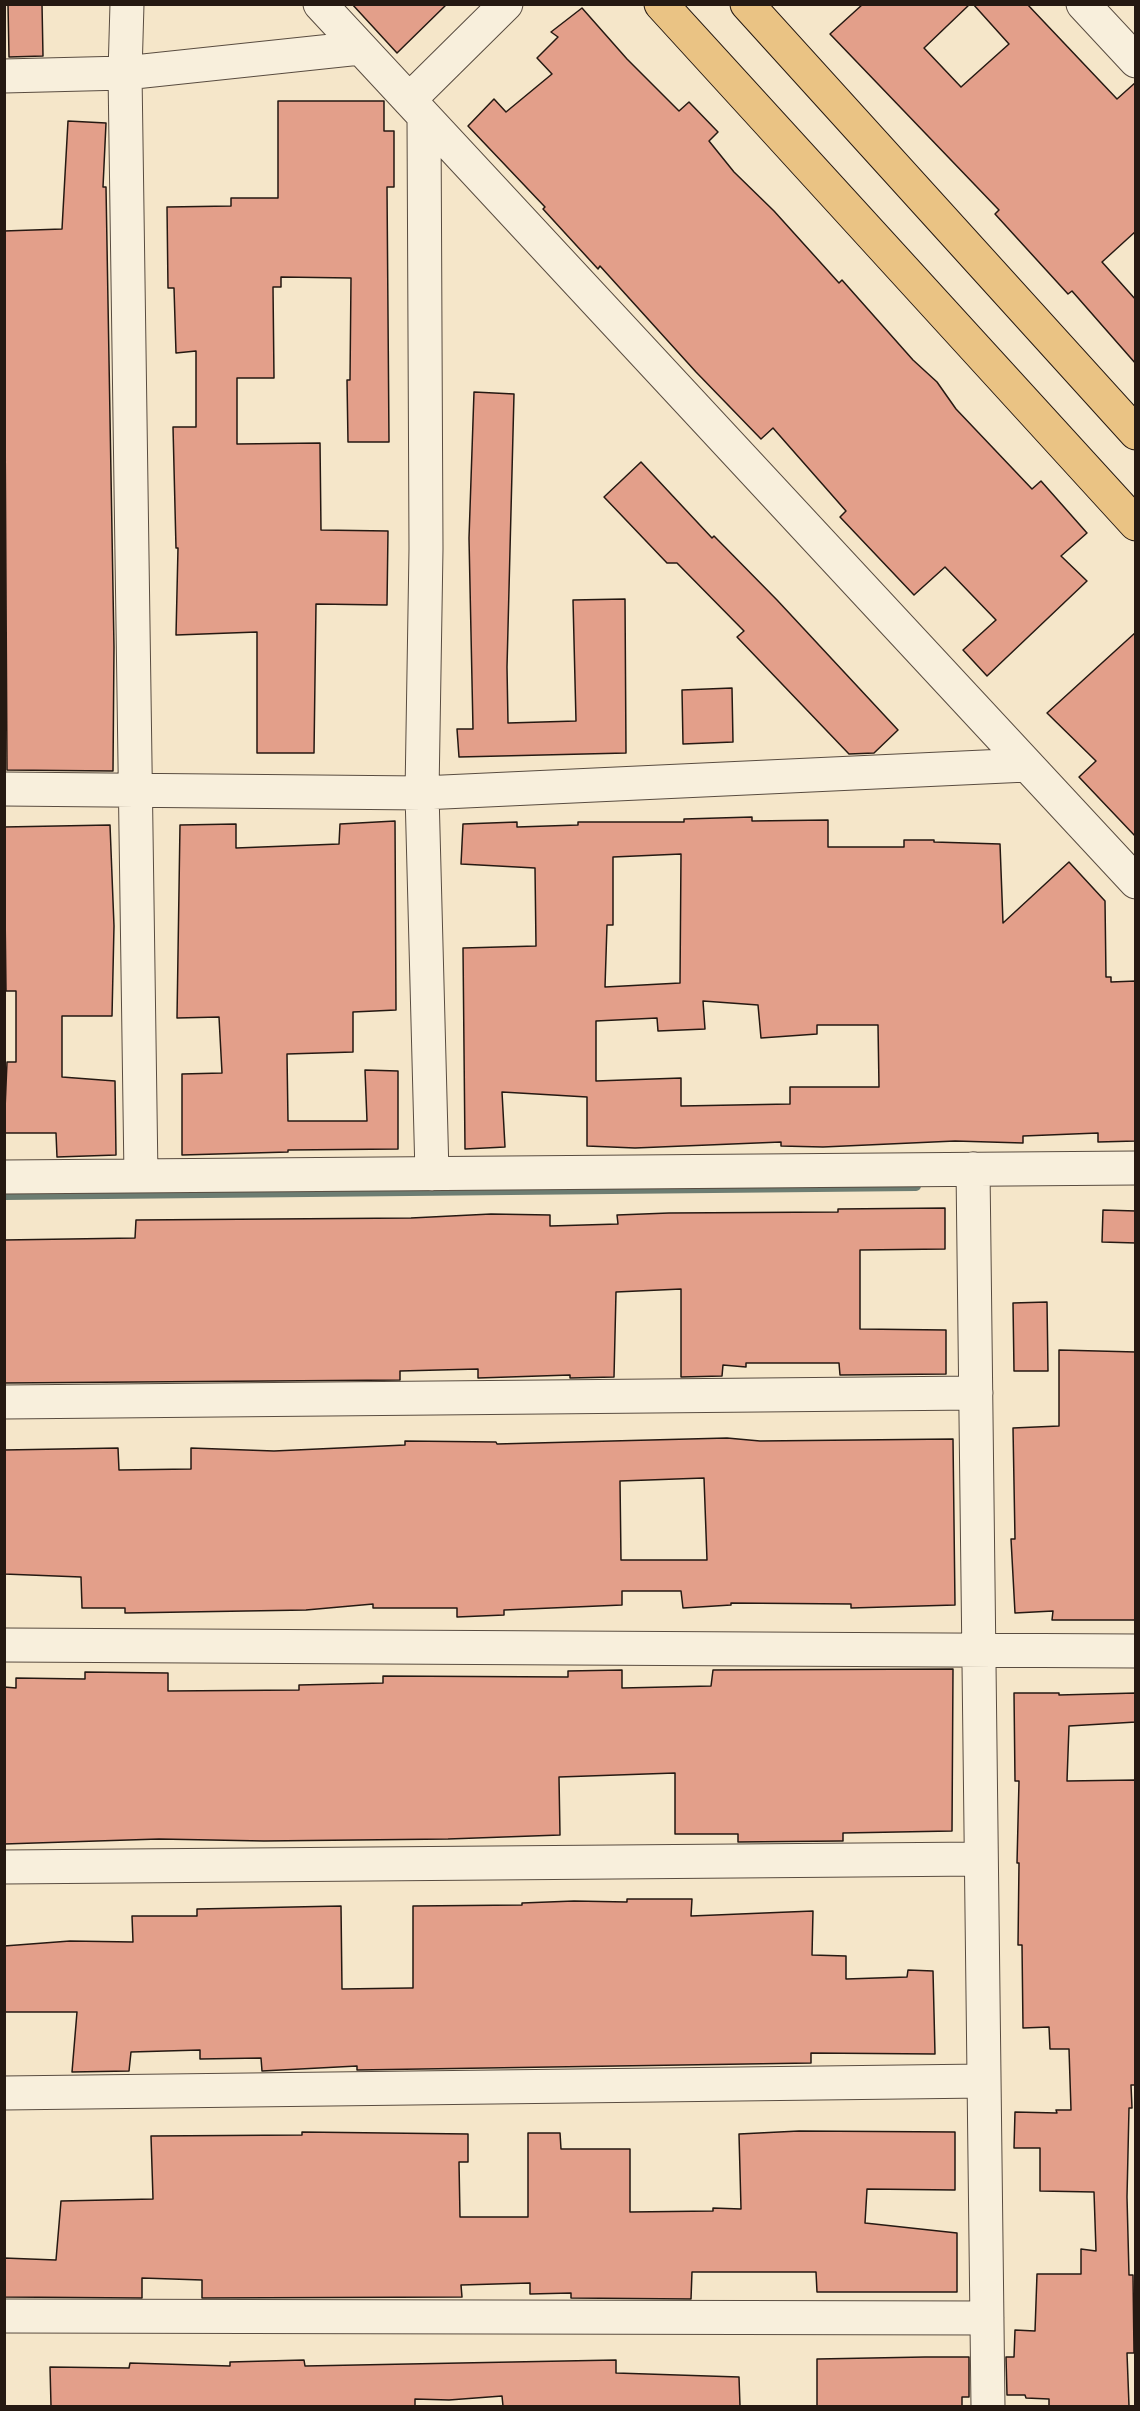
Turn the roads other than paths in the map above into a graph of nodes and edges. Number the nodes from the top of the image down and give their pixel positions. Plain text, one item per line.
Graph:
1 (127, 4) edge
2 (320, 4) edge
3 (506, 4) edge
4 (661, 4) edge
5 (747, 4) edge
6 (1083, 4) edge
7 (360, 48) junction
8 (1136, 61) edge
9 (125, 73) junction
10 (4, 76) edge
11 (416, 109) junction
12 (1136, 434) edge
13 (1136, 524) edge
14 (1027, 765) junction
15 (4, 789) edge
16 (135, 790) junction
17 (422, 793) junction
18 (1136, 882) edge
19 (1136, 1168) edge
20 (973, 1169) junction
21 (432, 1174) junction
22 (141, 1176) junction
23 (4, 1177) edge
24 (976, 1393) junction
25 (4, 1402) edge
26 (4, 1645) edge
27 (979, 1650) junction
28 (1136, 1651) edge
29 (981, 1859) junction
30 (4, 1867) edge
31 (984, 2081) junction
32 (4, 2093) edge
33 (4, 2316) edge
34 (987, 2318) junction
35 (988, 2406) edge

1 - 9 street
2 - 7 street
3 - 11 street
4 - 13 main road
5 - 12 main road
6 - 8 street
7 - 9 street
7 - 11 street
9 - 10 street
9 - 16 street
11 - 14 street
11 - 17 street
14 - 17 street
14 - 18 street
15 - 16 street
16 - 17 street
16 - 22 street
17 - 21 street
19 - 20 street
20 - 21 street
20 - 24 street
21 - 22 street
22 - 23 street
24 - 25 street
24 - 27 street
26 - 27 street
27 - 28 street
27 - 29 street
29 - 30 street
29 - 31 street
31 - 32 street
31 - 34 street
33 - 34 street
34 - 35 street

